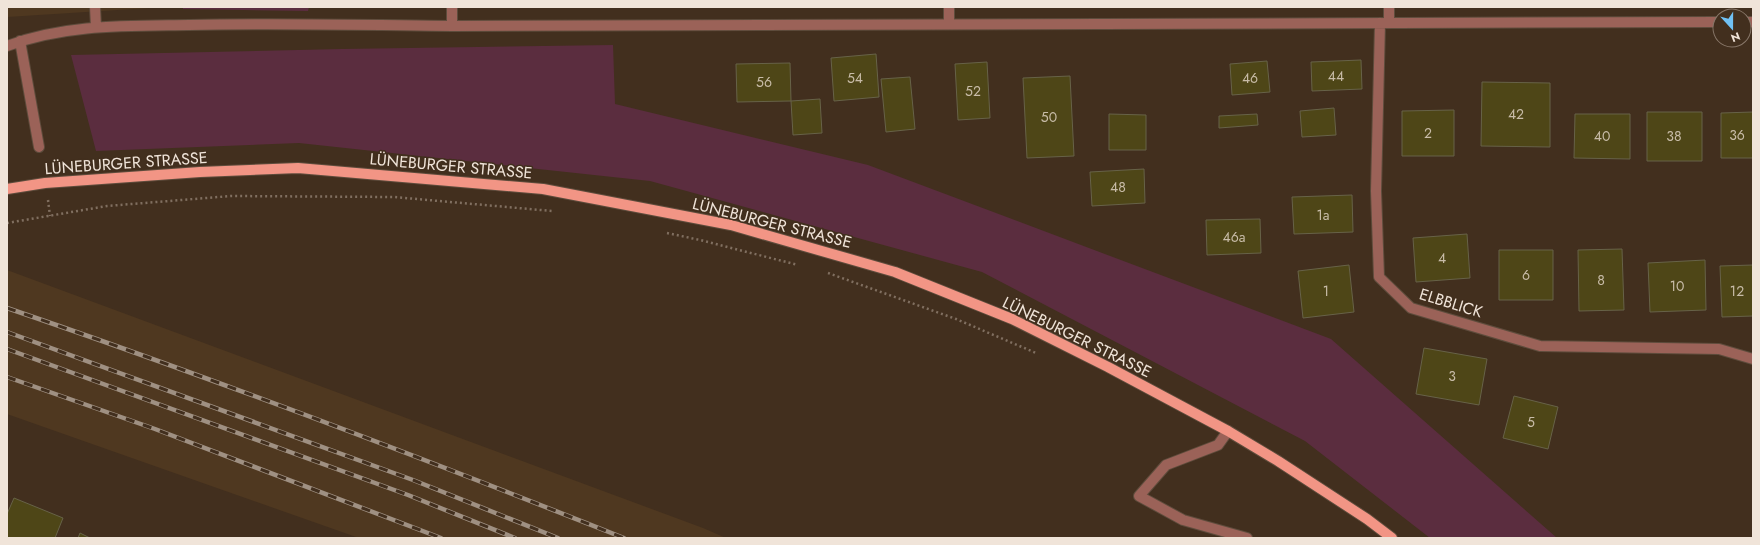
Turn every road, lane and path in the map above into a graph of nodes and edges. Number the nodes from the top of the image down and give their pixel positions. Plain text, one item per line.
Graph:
1 (96, 7) edge
2 (452, 7) edge
3 (949, 7) edge
4 (1389, 7) edge
5 (1712, 22) edge
6 (1385, 23) junction
7 (950, 24) junction
8 (452, 26) junction
9 (96, 27) junction
10 (20, 41) junction
11 (7, 46) edge
12 (39, 147) dead end
13 (7, 189) edge
14 (553, 211) dead end
15 (7, 223) edge
16 (662, 232) dead end
17 (805, 267) dead end
18 (820, 271) dead end
19 (1043, 356) dead end
20 (1753, 359) edge
21 (1228, 431) junction
22 (1246, 538) edge
23 (1392, 538) edge

1 - 9 street
2 - 8 street
3 - 7 street
4 - 6 street, ELBBLICK
5 - 6 street
6 - 7 street
6 - 20 street, ELBBLICK
7 - 8 street
8 - 9 street
9 - 10 street
10 - 11 street
10 - 12 street
13 - 21 main road, LÜNEBURGER STRASSE
14 - 15 path
16 - 17 path
18 - 19 path
21 - 22 street
21 - 23 main road, LÜNEBURGER STRASSE

